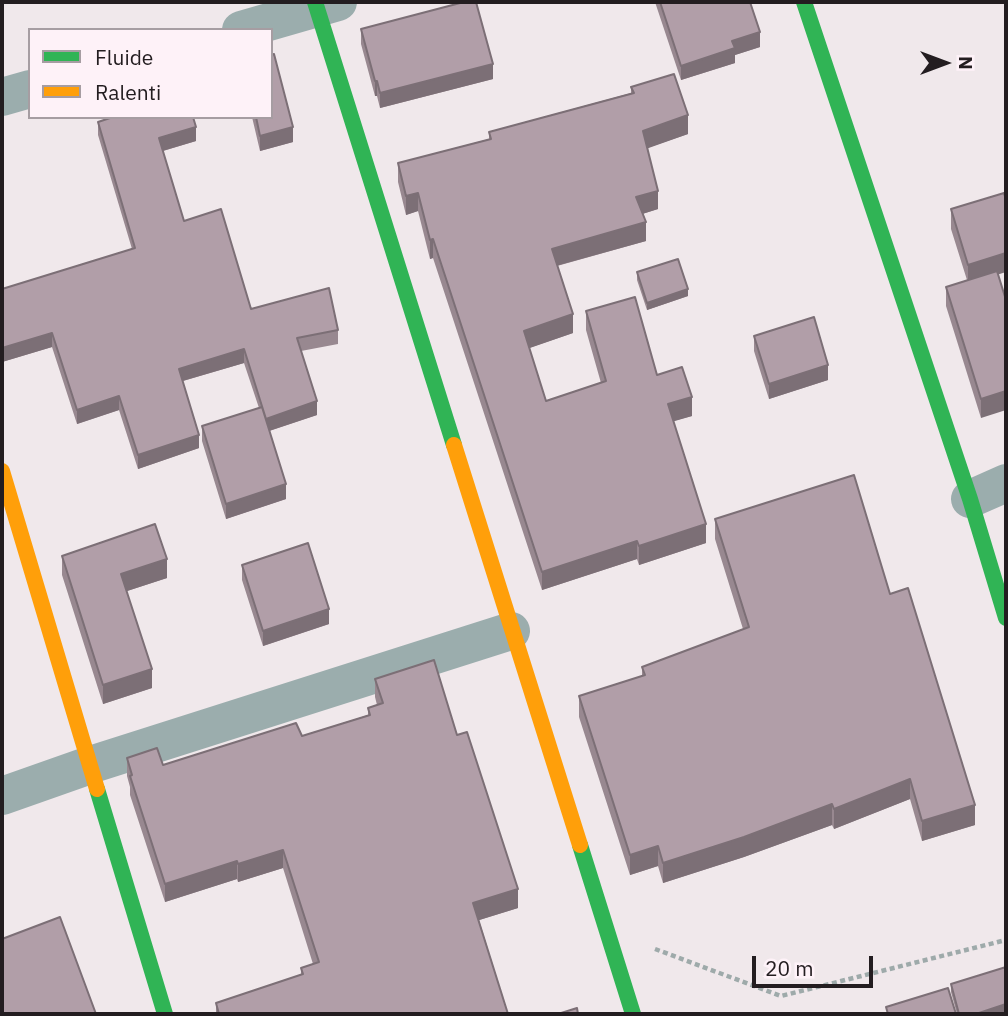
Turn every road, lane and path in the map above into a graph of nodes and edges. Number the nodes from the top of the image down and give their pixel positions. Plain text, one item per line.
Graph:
1 (804, 2) edge
2 (324, 4) edge
3 (247, 28) edge
4 (28, 90) edge
5 (2, 97) edge
6 (2, 471) edge
7 (1006, 483) edge
8 (970, 499) junction
9 (1006, 618) edge
10 (512, 631) junction
11 (90, 765) junction
12 (2, 796) edge
13 (606, 929) junction
14 (1006, 940) edge
15 (165, 1014) edge
16 (633, 1014) edge

1 - 8 street
2 - 3 street
2 - 10 street
4 - 5 street
6 - 11 street
7 - 8 street
8 - 9 street
10 - 11 street
10 - 13 street
11 - 12 street
11 - 15 street
13 - 14 path
13 - 16 street

